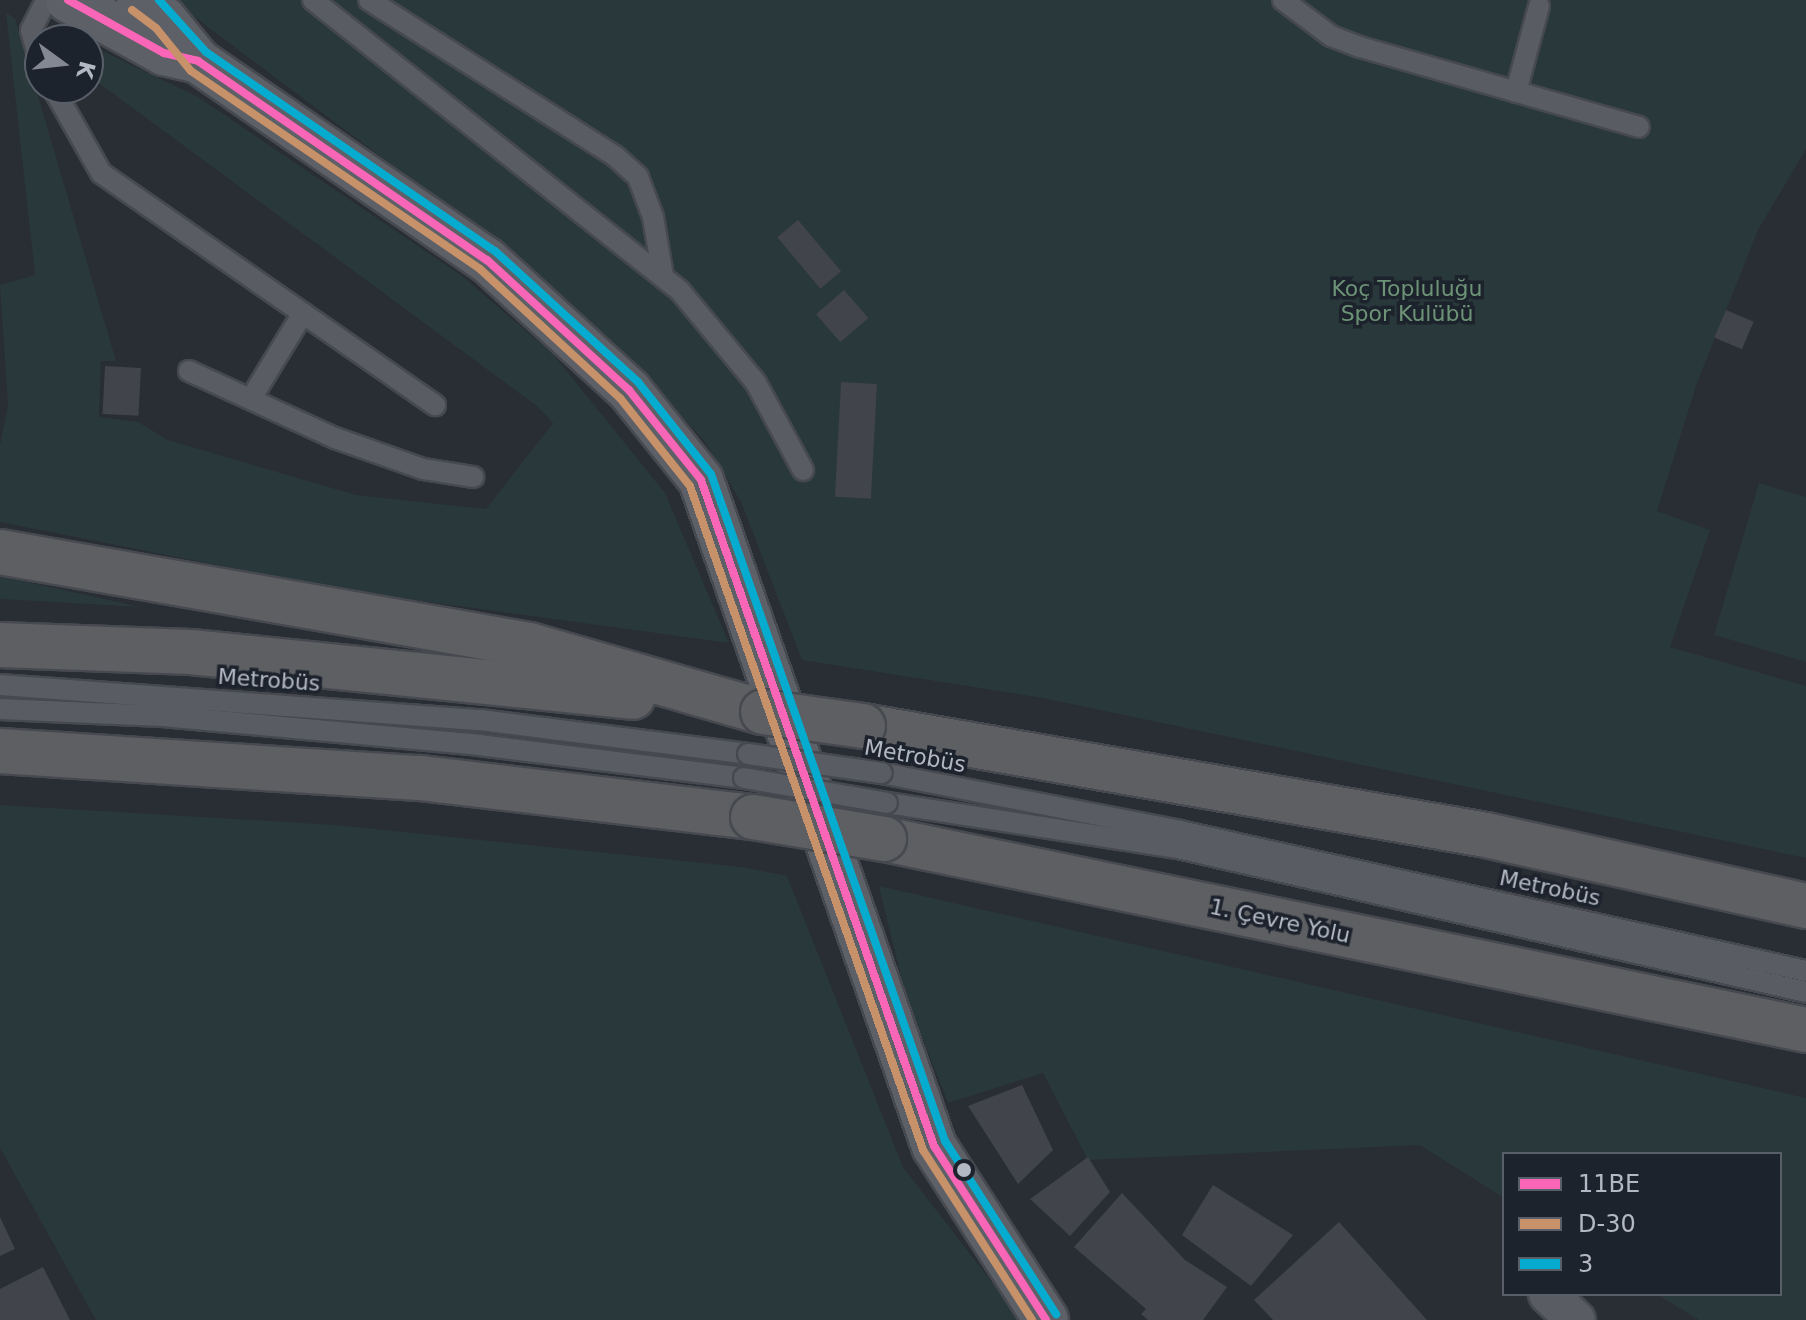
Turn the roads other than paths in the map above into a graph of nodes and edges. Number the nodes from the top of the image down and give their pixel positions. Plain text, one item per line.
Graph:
1 (46, 0) edge
2 (68, 0) edge
3 (139, 0) edge
4 (313, 0) edge
5 (369, 0) edge
6 (1283, 0) edge
7 (1539, 6) dead end
8 (34, 24) edge
9 (198, 61) junction
10 (1516, 92) junction
11 (62, 104) edge
12 (1639, 127) dead end
13 (663, 276) junction
14 (303, 313) junction
15 (189, 371) dead end
16 (252, 397) junction
17 (435, 405) dead end
18 (803, 470) dead end
19 (473, 477) dead end
20 (0, 552) edge
21 (0, 645) edge
22 (0, 685) edge
23 (0, 709) edge
24 (763, 712) junction
25 (13, 754) edge
26 (749, 798) junction
27 (886, 821) junction
28 (1806, 906) edge
29 (1806, 971) edge
30 (1806, 992) edge
31 (1796, 1029) edge
32 (1550, 1296) edge
33 (1046, 1320) edge
34 (1576, 1320) edge

1 - 8 lane
2 - 9 main road
3 - 9 main road
4 - 13 lane
5 - 13 lane
6 - 10 lane
7 - 10 lane
9 - 33 main road
10 - 12 lane
11 - 14 lane
13 - 18 lane
14 - 16 lane
14 - 17 lane
15 - 16 lane
16 - 19 lane
20 - 24 highway
21 - 24 highway
22 - 29 lane, Metrobüs, bridge
23 - 26 lane, Metrobüs
24 - 28 highway, bridge
25 - 26 highway, 1. Çevre Yolu
26 - 27 highway, 1. Çevre Yolu, bridge
27 - 30 lane, Metrobüs
27 - 31 highway, 1. Çevre Yolu
32 - 34 street

